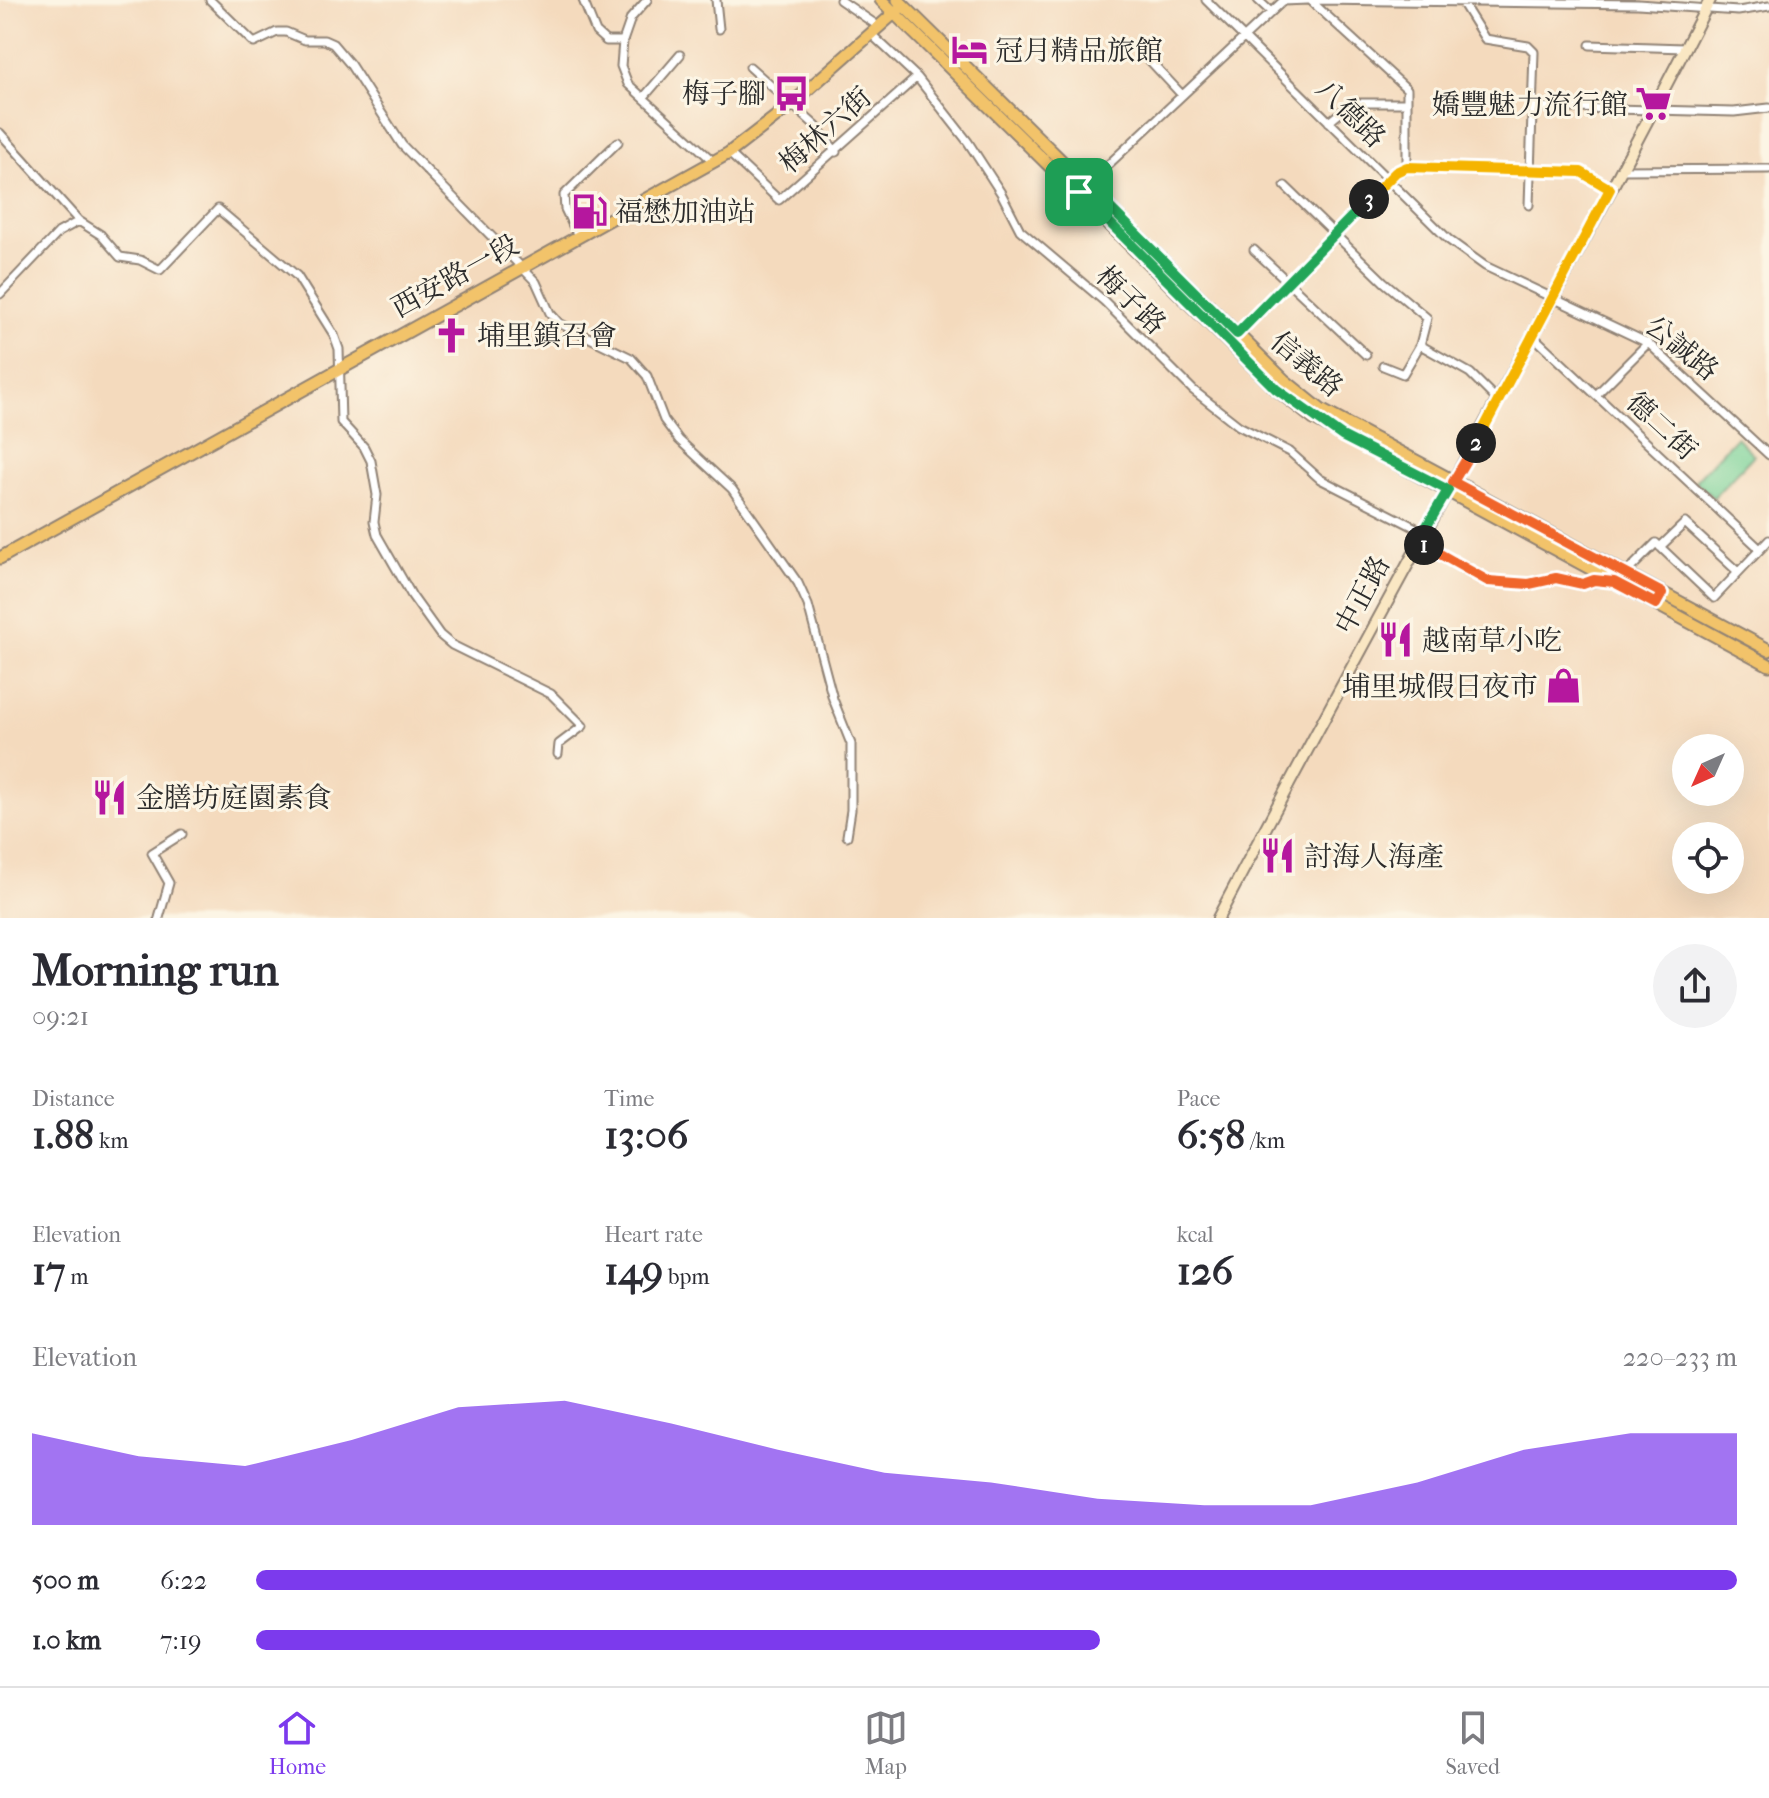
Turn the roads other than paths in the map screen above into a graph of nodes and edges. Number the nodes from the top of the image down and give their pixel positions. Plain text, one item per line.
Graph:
1 (210, 0) edge
2 (583, 0) edge
3 (647, 0) edge
4 (716, 0) edge
5 (840, 0) edge
6 (881, 0) edge
7 (1206, 0) edge
8 (1258, 0) edge
9 (1283, 0) edge
10 (1311, 0) edge
11 (1462, 2) junction
12 (1638, 2) edge
13 (901, 4) edge
14 (1708, 4) edge
15 (1768, 6) edge
16 (1271, 12) junction
17 (1769, 17) edge
18 (719, 29) dead end
19 (874, 30) junction
20 (1244, 37) junction
21 (623, 41) junction
22 (1590, 45) dead end
23 (1684, 48) junction
24 (1141, 51) dead end
25 (680, 55) dead end
26 (750, 67) dead end
27 (917, 77) junction
28 (1182, 95) junction
29 (644, 97) junction
30 (792, 103) junction
31 (1405, 103) junction
32 (1533, 107) junction
33 (1769, 108) edge
34 (1652, 110) junction
35 (1329, 122) junction
36 (0, 133) edge
37 (618, 142) dead end
38 (836, 152) junction
39 (729, 153) junction
40 (714, 162) junction
41 (1407, 167) junction
42 (1769, 169) edge
43 (1531, 170) junction
44 (1620, 170) junction
45 (1387, 181) junction
46 (1285, 186) dead end
47 (1083, 188) junction
48 (1610, 189) junction
49 (1529, 205) dead end
50 (79, 221) junction
51 (1333, 235) junction
52 (578, 236) junction
53 (1254, 250) dead end
54 (520, 268) junction
55 (1286, 283) junction
56 (0, 294) edge
57 (1551, 299) junction
58 (1533, 336) junction
59 (1233, 338) junction
60 (1648, 343) junction
61 (1420, 345) junction
62 (1366, 355) dead end
63 (1383, 366) dead end
64 (340, 369) junction
65 (1596, 395) junction
66 (1497, 400) junction
67 (1769, 455) edge
68 (1451, 486) junction
69 (1421, 537) junction
70 (1769, 540) edge
71 (1658, 545) junction
72 (1760, 549) junction
73 (0, 558) edge
74 (1738, 572) junction
75 (1626, 573) junction
76 (1614, 582) junction
77 (1662, 593) junction
78 (1656, 604) junction
79 (1769, 650) edge
80 (1769, 665) edge
81 (558, 754) dead end
82 (182, 834) dead end
83 (847, 836) dead end
84 (159, 918) edge
85 (1218, 918) edge

1 - 54 street
2 - 21 street
3 - 21 street
4 - 18 street
5 - 19 street, 梅子路
6 - 13 main road, 信義路
7 - 20 street, 八德路
8 - 16 street
9 - 10 street
9 - 16 street
10 - 11 street
10 - 31 street
11 - 12 street
11 - 32 street
12 - 14 street
13 - 19 main road, 西安路一段
13 - 47 main road, 信義路
14 - 15 street
14 - 23 street, 中正路
15 - 17 street
16 - 20 street
19 - 27 street, 梅子路
19 - 30 main road, 西安路一段
20 - 28 street
20 - 35 street, 八德路
21 - 29 street
22 - 23 street
23 - 34 street, 中正路
24 - 28 street
25 - 29 street
26 - 30 street
27 - 38 street, 梅林六街
27 - 69 street, 梅子路
28 - 47 street
29 - 40 street
30 - 38 street
30 - 39 main road, 西安路一段
31 - 35 street
31 - 41 street
32 - 34 street
32 - 43 street
33 - 34 street
34 - 44 street, 中正路
35 - 45 street, 八德路
36 - 50 street
37 - 52 street
38 - 39 street, 梅林六街
39 - 40 main road, 西安路一段
40 - 52 main road, 西安路一段
41 - 43 street
41 - 45 street
42 - 44 street
43 - 48 street
43 - 49 street
44 - 48 street, 中正路
45 - 51 street
45 - 57 street, 八德路
46 - 51 street
47 - 59 main road, 信義路
48 - 57 street, 中正路
50 - 56 street
50 - 64 street
51 - 55 street
51 - 61 street
52 - 54 main road, 西安路一段
53 - 55 street
54 - 64 main road, 西安路一段
54 - 83 street
55 - 59 street
55 - 62 street
57 - 58 street, 中正路
57 - 60 street, 公誠路
58 - 65 street, 德二街
58 - 66 street, 中正路
59 - 68 main road, 信義路
60 - 65 street
60 - 67 street, 公誠路
61 - 63 street
61 - 66 street
64 - 73 main road, 西安路一段
64 - 81 street
65 - 72 street, 德二街
66 - 68 street, 中正路
68 - 69 street, 中正路
68 - 75 main road, 信義路
68 - 76 main road, 信義路
69 - 76 street, 梅子路
69 - 85 street, 中正路
70 - 72 street
71 - 74 street
71 - 74 street
71 - 75 street
72 - 74 street
75 - 77 main road, 信義路
76 - 78 main road, 信義路
77 - 78 main road
77 - 79 main road, 信義路
78 - 80 main road, 信義路
82 - 84 street

